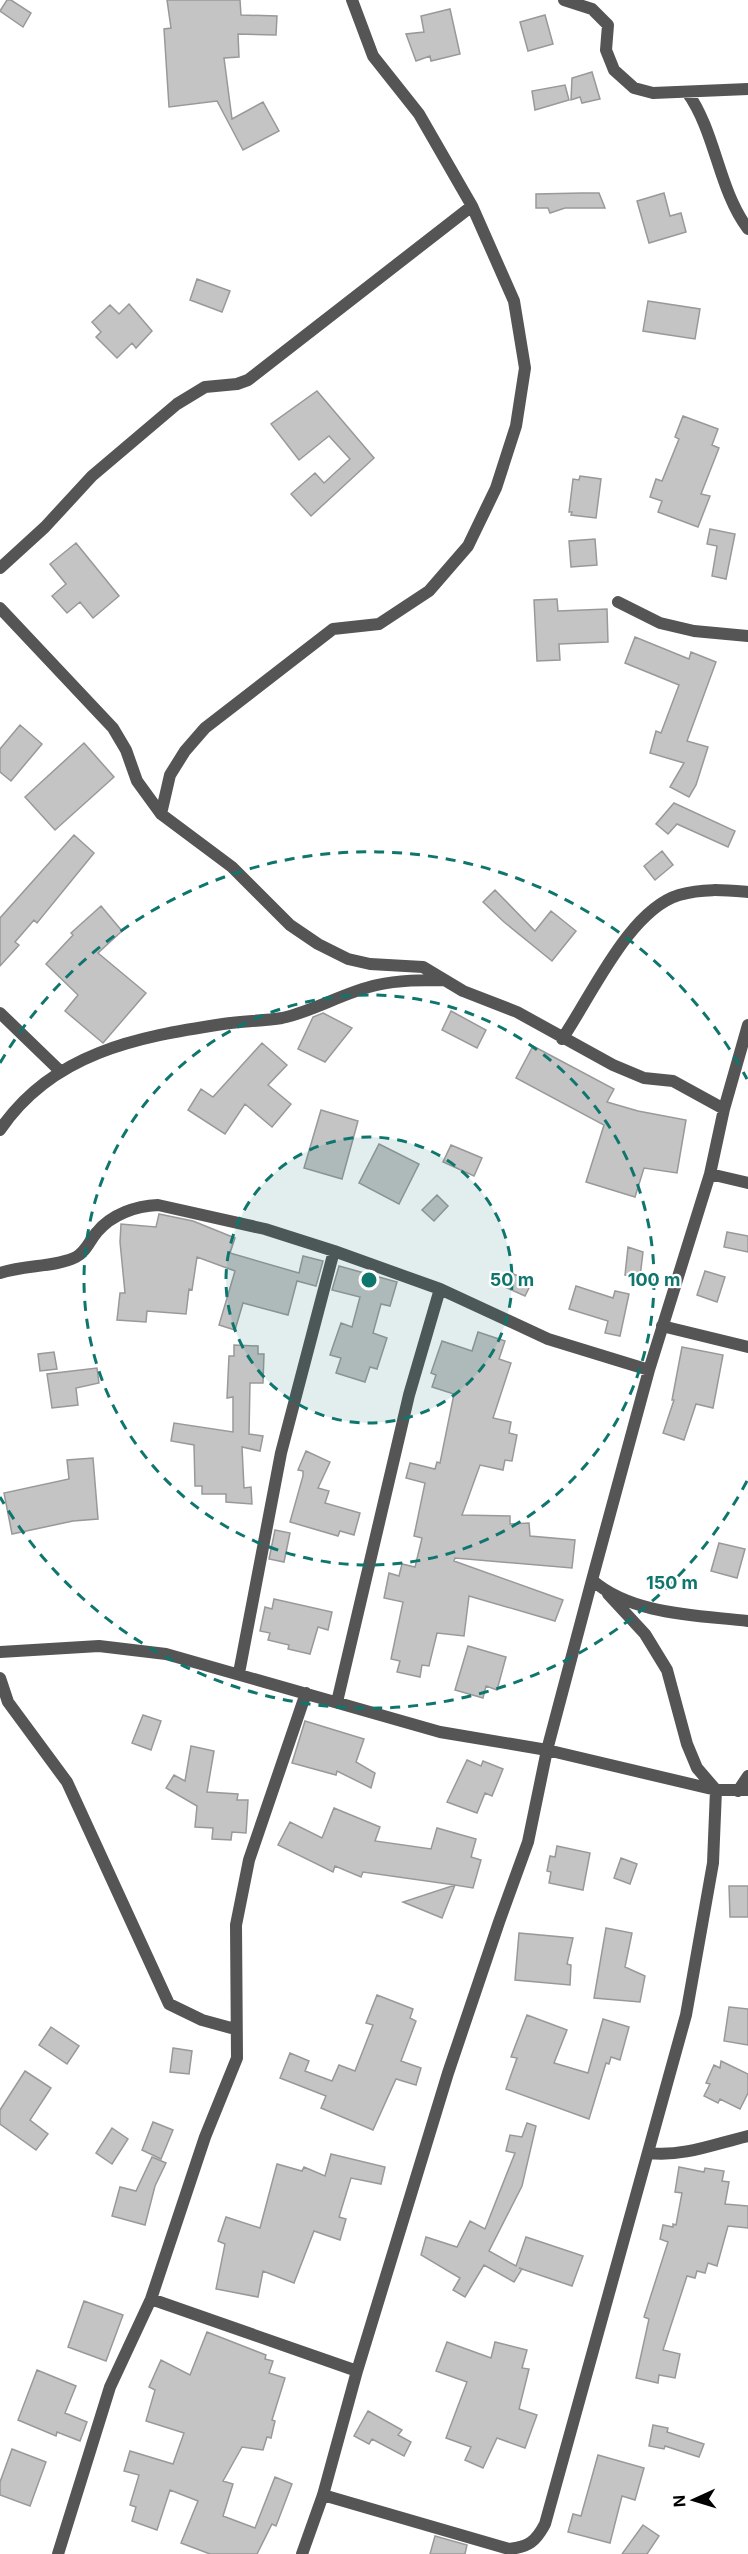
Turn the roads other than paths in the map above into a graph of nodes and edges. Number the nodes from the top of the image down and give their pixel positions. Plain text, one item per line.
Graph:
1 (352, 0) edge
2 (564, 0) edge
3 (748, 89) edge
4 (687, 92) junction
5 (472, 207) junction
6 (748, 229) edge
7 (0, 568) edge
8 (618, 602) dead end
9 (0, 608) edge
10 (748, 636) edge
11 (161, 814) junction
12 (748, 892) edge
13 (446, 980) junction
14 (0, 1013) edge
15 (748, 1025) edge
16 (562, 1039) junction
17 (59, 1070) junction
18 (724, 1109) junction
19 (0, 1130) edge
20 (710, 1174) junction
21 (748, 1183) edge
22 (334, 1251) junction
23 (0, 1273) edge
24 (440, 1289) junction
25 (662, 1326) junction
26 (748, 1347) edge
27 (649, 1370) junction
28 (592, 1580) junction
29 (608, 1594) junction
30 (748, 1621) edge
31 (0, 1652) edge
32 (239, 1673) junction
33 (0, 1678) edge
34 (306, 1693) junction
35 (337, 1702) junction
36 (547, 1750) junction
37 (748, 1776) edge
38 (716, 1790) junction
39 (743, 1791) edge
40 (236, 2029) junction
41 (748, 2136) edge
42 (648, 2153) junction
43 (151, 2299) junction
44 (357, 2371) junction
45 (323, 2496) junction
46 (58, 2554) edge
47 (302, 2554) edge

1 - 5 street
2 - 4 street
3 - 4 street
4 - 6 street
5 - 7 street
5 - 11 street
8 - 10 street
9 - 11 street
11 - 13 street
12 - 16 street
13 - 16 street
13 - 17 street
14 - 17 street
15 - 18 street
16 - 18 street
17 - 19 street
18 - 20 street
20 - 21 street
20 - 25 street
22 - 23 street
22 - 24 street
22 - 32 street
24 - 27 street
24 - 35 street
25 - 26 street
25 - 27 street
27 - 28 street
28 - 29 street
28 - 36 street
29 - 30 street
29 - 38 street
31 - 32 street
32 - 34 street
33 - 40 street
34 - 35 street
34 - 40 street
35 - 36 street
36 - 38 street
36 - 44 street
37 - 39 street
38 - 39 street
38 - 42 street
40 - 43 street
41 - 42 street
42 - 45 street
43 - 44 street
43 - 46 street
44 - 45 street
45 - 47 street

